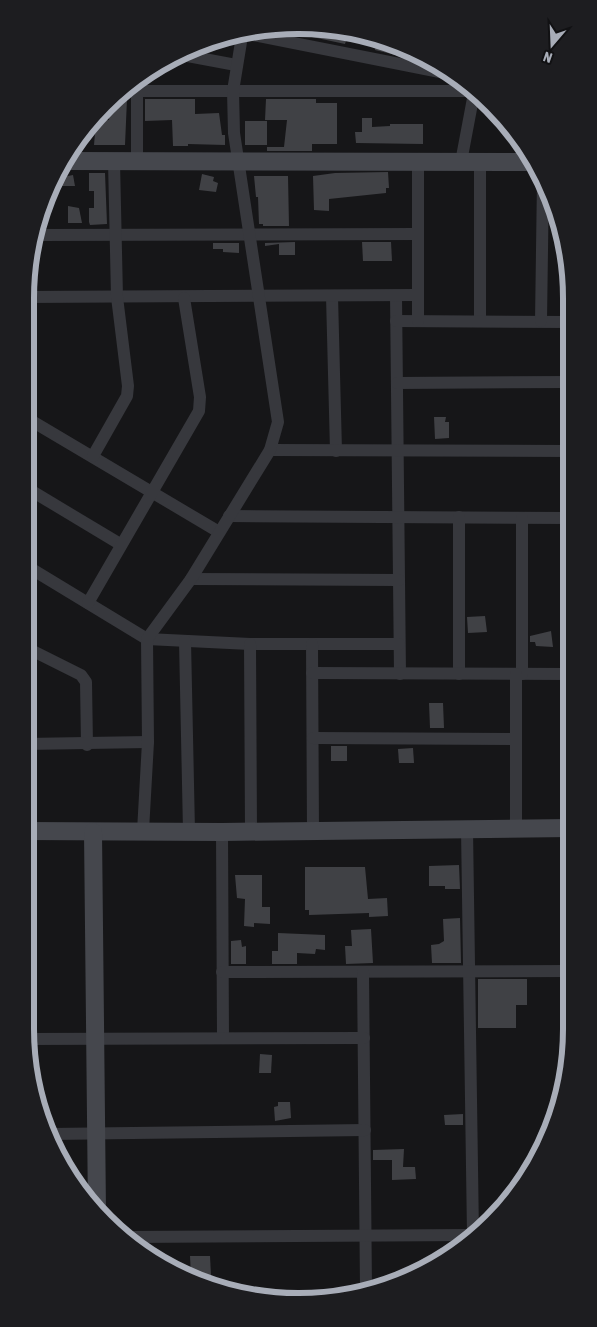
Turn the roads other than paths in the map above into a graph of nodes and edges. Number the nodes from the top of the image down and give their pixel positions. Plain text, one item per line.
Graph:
1 (261, 37) edge
2 (241, 40) edge
3 (191, 57) edge
4 (236, 65) junction
5 (434, 71) edge
6 (133, 91) edge
7 (233, 91) junction
8 (465, 92) edge
9 (472, 98) edge
10 (72, 161) edge
11 (114, 161) junction
12 (138, 161) junction
13 (237, 162) junction
14 (418, 162) junction
15 (461, 162) junction
16 (526, 162) edge
17 (480, 163) junction
18 (543, 196) edge
19 (251, 234) junction
20 (418, 234) junction
21 (42, 235) edge
22 (116, 235) junction
23 (418, 295) junction
24 (260, 296) junction
25 (332, 296) junction
26 (396, 296) junction
27 (34, 297) edge
28 (117, 297) junction
29 (184, 298) junction
30 (396, 321) junction
31 (418, 321) junction
32 (480, 321) junction
33 (541, 322) junction
34 (563, 322) edge
35 (563, 382) edge
36 (397, 384) junction
37 (34, 422) edge
38 (270, 450) junction
39 (336, 451) junction
40 (398, 451) junction
41 (563, 452) edge
42 (93, 456) junction
43 (34, 492) edge
44 (152, 493) junction
45 (229, 516) junction
46 (398, 517) junction
47 (459, 517) junction
48 (522, 518) junction
49 (563, 518) edge
50 (219, 532) junction
51 (120, 544) junction
52 (34, 571) edge
53 (191, 579) junction
54 (399, 580) junction
55 (88, 604) junction
56 (147, 639) junction
57 (185, 641) junction
58 (250, 644) junction
59 (312, 644) junction
60 (399, 644) junction
61 (34, 652) edge
62 (312, 673) junction
63 (400, 674) junction
64 (459, 674) junction
65 (519, 674) junction
66 (563, 674) edge
67 (313, 738) junction
68 (516, 739) junction
69 (148, 742) junction
70 (34, 744) edge
71 (87, 745) junction
72 (516, 828) junction
73 (563, 828) edge
74 (467, 830) junction
75 (34, 831) edge
76 (143, 831) junction
77 (189, 831) junction
78 (251, 831) junction
79 (313, 831) junction
80 (93, 832) junction
81 (222, 832) junction
82 (563, 971) edge
83 (222, 972) junction
84 (363, 972) junction
85 (469, 972) junction
86 (223, 1038) junction
87 (364, 1038) junction
88 (34, 1039) edge
89 (95, 1039) junction
90 (365, 1130) junction
91 (56, 1134) edge
92 (96, 1134) junction
93 (97, 1200) edge
94 (473, 1228) edge
95 (465, 1235) edge
96 (135, 1237) edge
97 (365, 1237) junction
98 (366, 1284) edge

1 - 5 street
2 - 4 street
3 - 4 street
4 - 7 street
6 - 7 street
6 - 12 street
7 - 8 street
7 - 13 street
9 - 15 street
10 - 11 street
11 - 12 street
11 - 22 street
12 - 13 street
13 - 14 street
13 - 19 street
14 - 15 street
14 - 20 street
15 - 17 street
16 - 17 street
17 - 32 street
18 - 33 street
19 - 20 street
19 - 22 street
19 - 24 street
20 - 23 street
21 - 22 street
22 - 28 street
23 - 26 street
23 - 31 street
24 - 25 street
24 - 29 street
24 - 38 street
25 - 26 street
25 - 39 street
26 - 30 street
27 - 28 street
28 - 29 street
28 - 42 street
29 - 44 street
30 - 31 street
30 - 36 street
31 - 32 street
32 - 33 street
33 - 34 street
35 - 36 street
36 - 40 street
37 - 42 street
38 - 39 street
38 - 45 street
39 - 40 street
40 - 41 street
40 - 46 street
42 - 44 street
43 - 51 street
44 - 50 street
44 - 51 street
45 - 46 street
45 - 50 street
46 - 47 street
46 - 54 street
47 - 48 street
47 - 64 street
48 - 49 street
48 - 65 street
50 - 53 street
51 - 55 street
52 - 55 street
53 - 54 street
53 - 56 street
54 - 60 street
55 - 56 street
56 - 57 street
56 - 69 street
57 - 58 street
57 - 77 street
58 - 59 street
58 - 78 street
59 - 60 street
59 - 62 street
60 - 63 street
61 - 71 street
62 - 63 street
62 - 67 street
63 - 64 street
64 - 65 street
65 - 66 street
65 - 68 street
67 - 68 street
67 - 79 street
68 - 72 street
69 - 71 street
69 - 76 street
70 - 71 street
72 - 73 street
72 - 74 street
74 - 79 street
74 - 85 street
75 - 80 street
76 - 77 street
76 - 80 street
77 - 81 street
78 - 79 street
78 - 81 street
80 - 89 street
81 - 83 street
82 - 85 street
83 - 84 street
83 - 86 street
84 - 85 street
84 - 87 street
85 - 94 street
86 - 87 street
86 - 89 street
87 - 90 street
88 - 89 street
89 - 92 street
90 - 92 street
90 - 97 street
91 - 92 street
92 - 93 street
95 - 97 street
96 - 97 street
97 - 98 street

